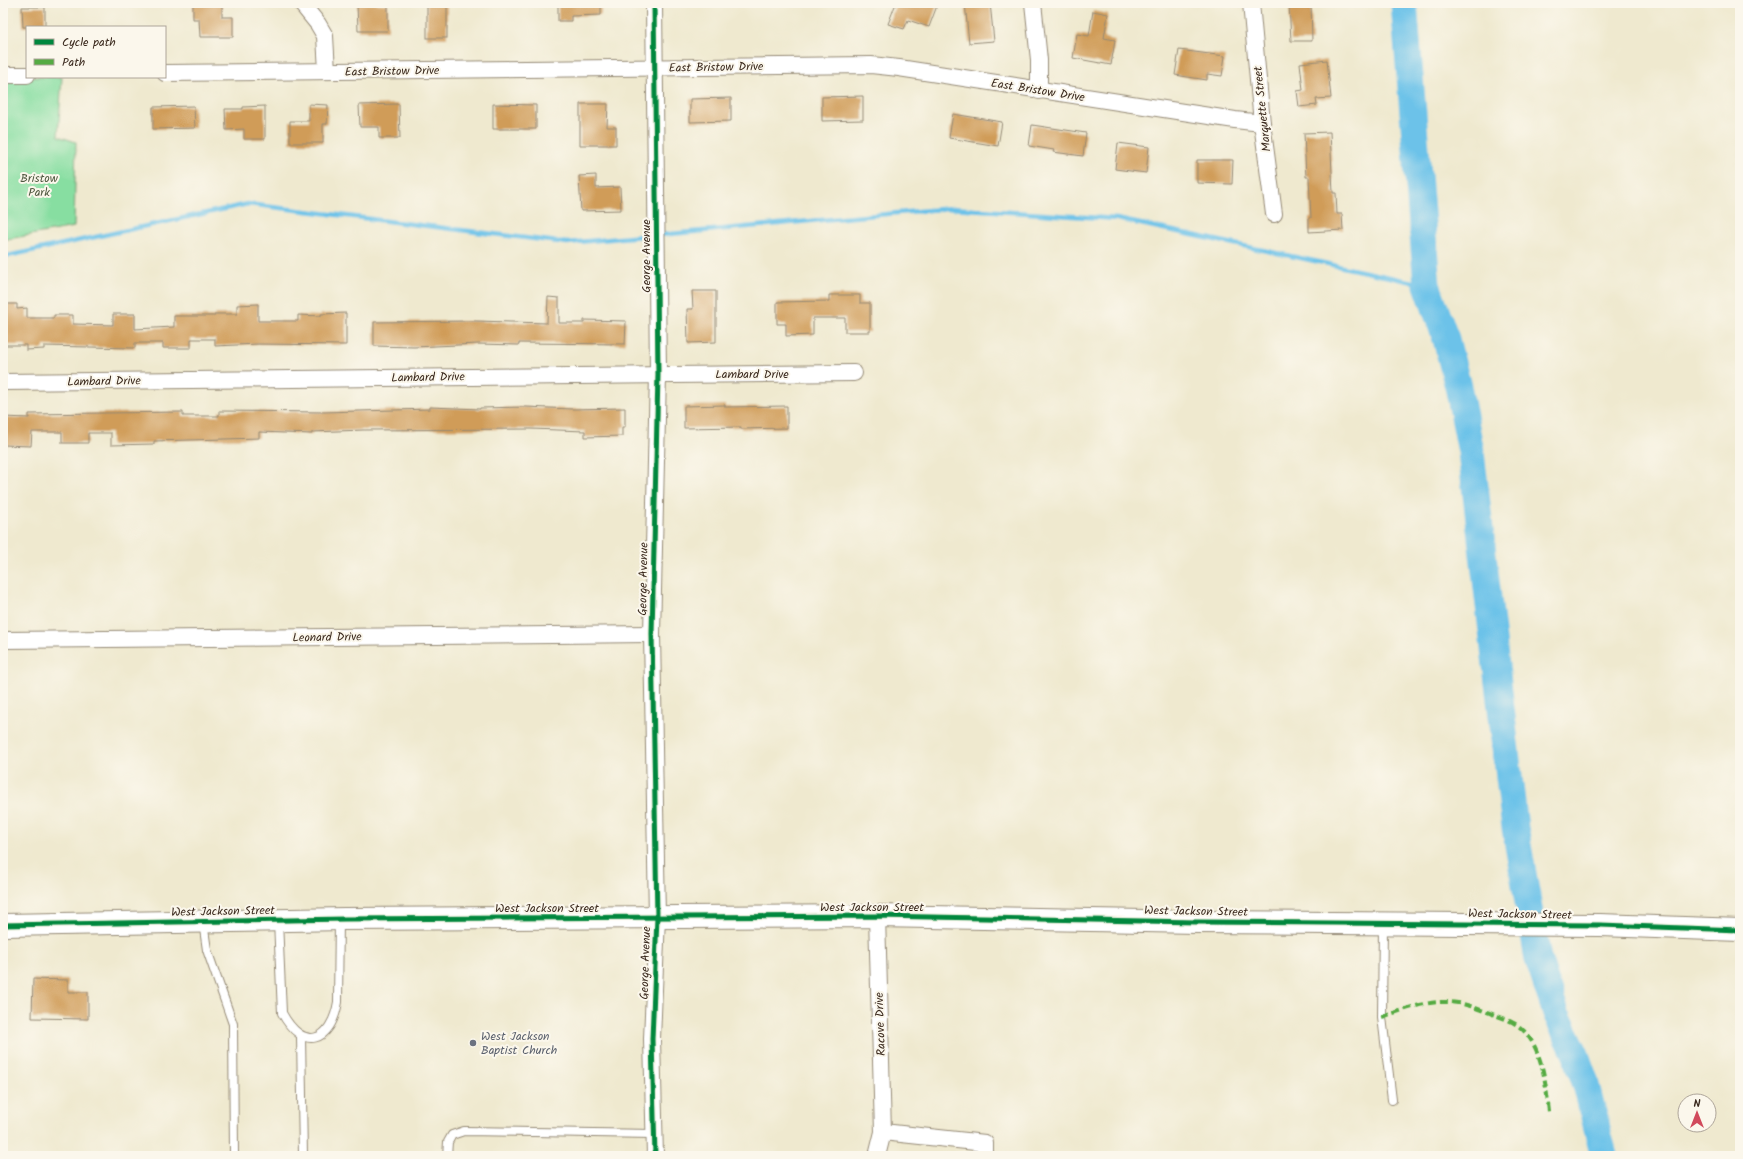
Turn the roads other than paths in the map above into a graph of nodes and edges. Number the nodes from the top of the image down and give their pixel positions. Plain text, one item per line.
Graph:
1 (301, 3) edge
2 (654, 3) edge
3 (1034, 3) edge
4 (1251, 3) edge
5 (655, 67) junction
6 (327, 71) junction
7 (166, 73) edge
8 (3, 75) edge
9 (26, 75) edge
10 (1039, 90) junction
11 (1262, 123) junction
12 (1274, 214) dead end
13 (854, 373) dead end
14 (658, 374) junction
15 (3, 382) edge
16 (652, 634) junction
17 (3, 640) edge
18 (877, 916) junction
19 (656, 917) junction
20 (339, 919) junction
21 (278, 920) junction
22 (203, 922) junction
23 (1383, 922) junction
24 (3, 925) edge
25 (1740, 930) edge
26 (301, 1036) junction
27 (1392, 1100) dead end
28 (883, 1132) junction
29 (654, 1134) junction
30 (234, 1156) edge
31 (303, 1156) edge
32 (447, 1156) edge
33 (655, 1156) edge
34 (877, 1156) edge
35 (985, 1156) edge

1 - 6 street
2 - 5 street, George Avenue
3 - 10 street
4 - 11 street, Marquette Street
5 - 6 street, East Bristow Drive
5 - 10 street, East Bristow Drive
5 - 14 street, George Avenue
6 - 7 street, East Bristow Drive
8 - 9 street
10 - 11 street, East Bristow Drive
11 - 12 street, Marquette Street
13 - 14 street, Lambard Drive
14 - 15 street, Lambard Drive
14 - 16 street, George Avenue
16 - 17 street, Leonard Drive
16 - 19 street, George Avenue
18 - 19 street, West Jackson Street
18 - 23 street, West Jackson Street
18 - 28 street, Racove Drive
19 - 20 street, West Jackson Street
19 - 29 street, George Avenue
20 - 21 street, West Jackson Street
20 - 26 lane
21 - 22 street, West Jackson Street
21 - 26 lane
22 - 24 street, West Jackson Street
22 - 30 lane
23 - 25 street, West Jackson Street
23 - 27 lane
26 - 31 lane
28 - 34 street, Racove Drive
28 - 35 street
29 - 32 lane
29 - 33 street, George Avenue

